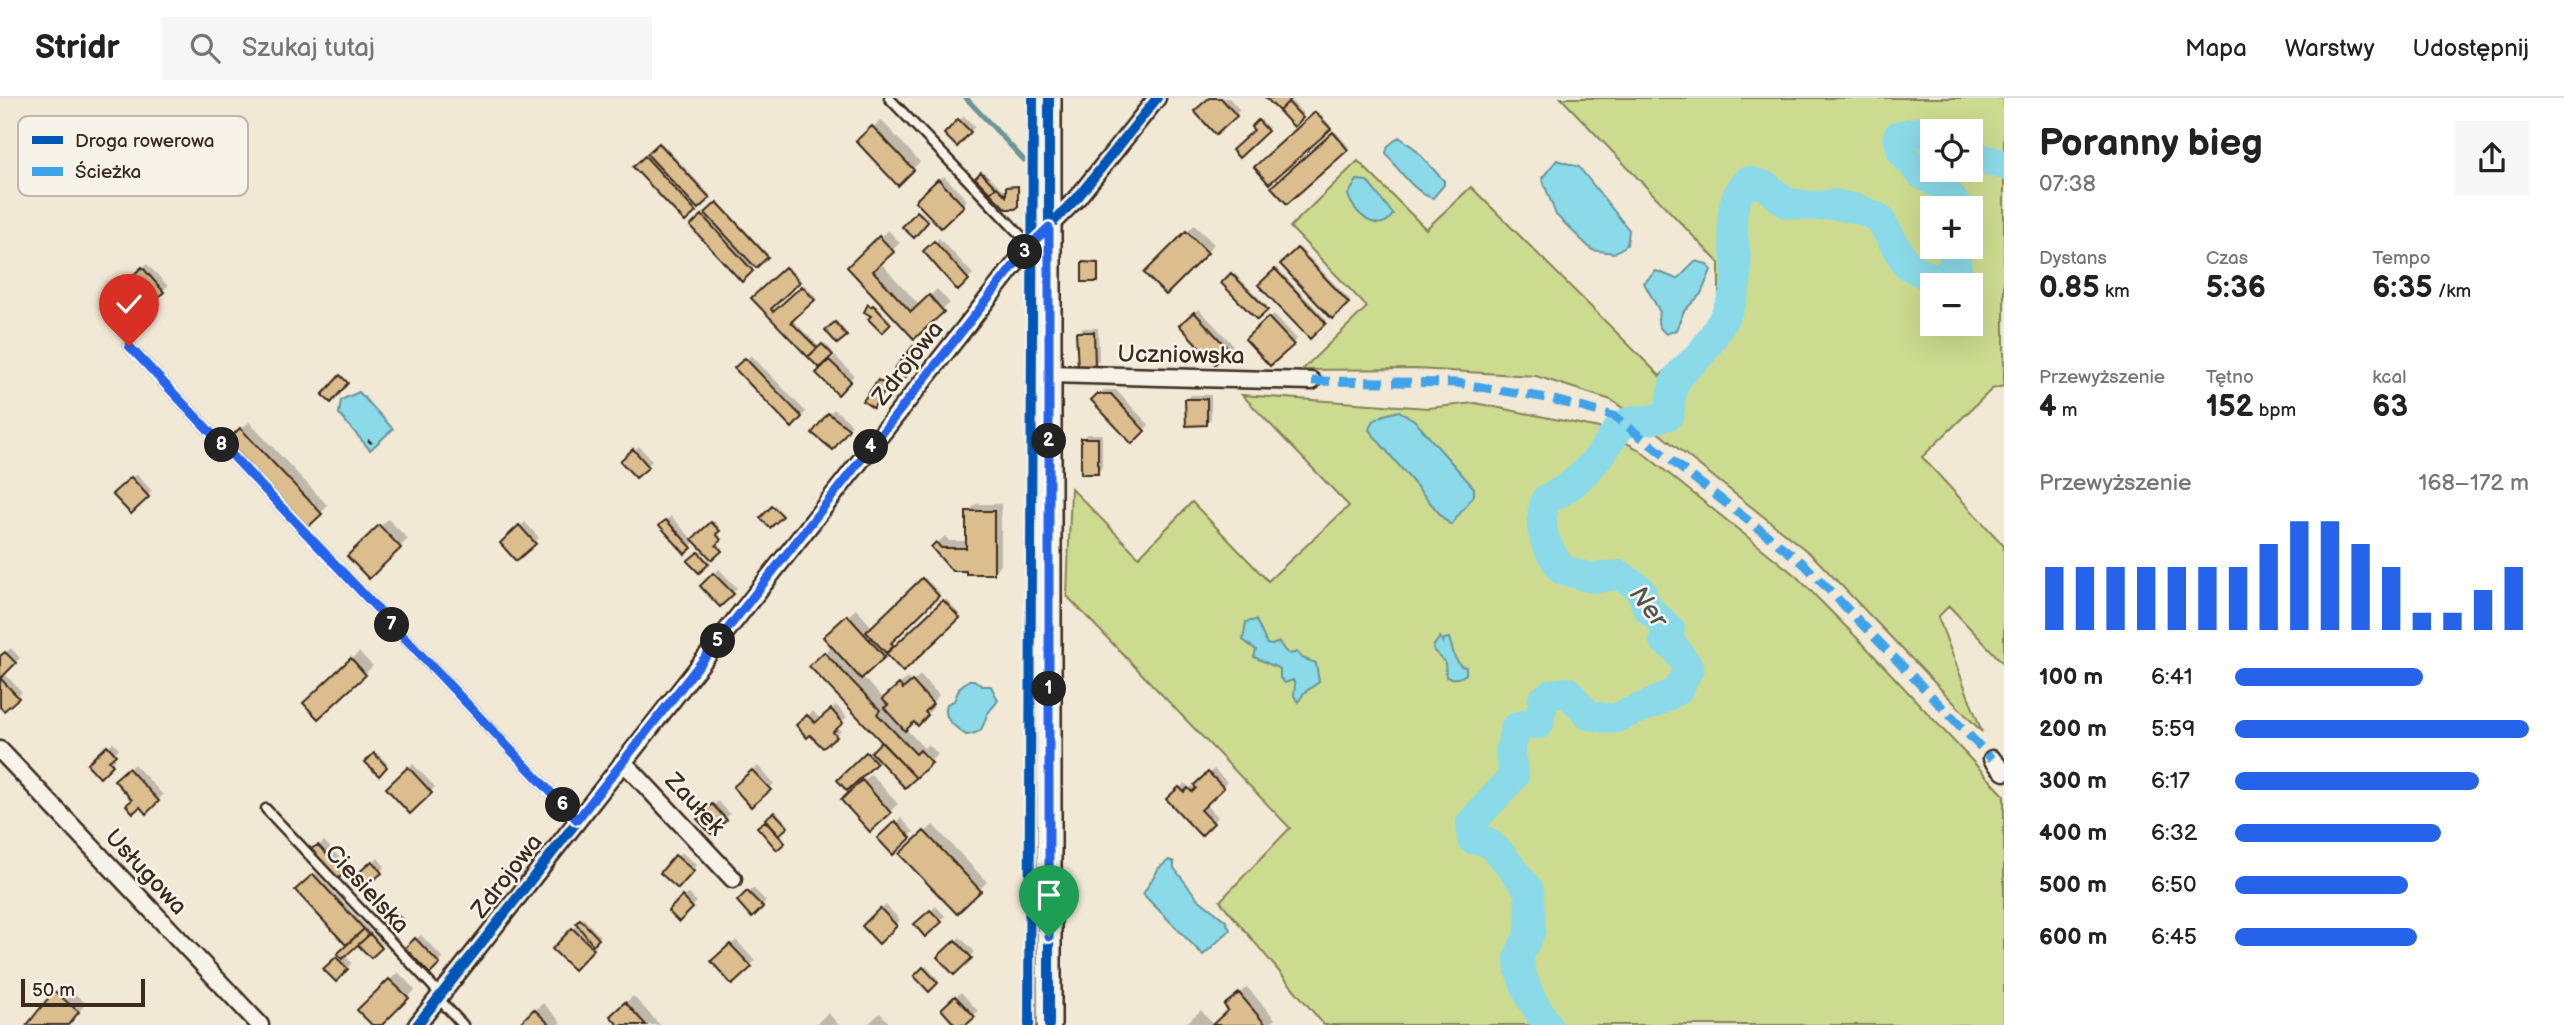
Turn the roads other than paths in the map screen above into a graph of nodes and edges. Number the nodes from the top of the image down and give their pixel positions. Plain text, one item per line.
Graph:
1 (889, 98) edge
2 (1049, 98) edge
3 (1157, 98) edge
4 (1049, 227) junction
5 (1030, 245) junction
6 (129, 346) dead end
7 (1049, 374) junction
8 (1312, 381) dead end
9 (0, 750) edge
10 (1992, 759) dead end
11 (622, 763) junction
12 (2004, 772) edge
13 (266, 810) dead end
14 (577, 820) junction
15 (733, 879) dead end
16 (439, 996) junction
17 (260, 1025) edge
18 (417, 1025) edge
19 (463, 1025) edge
20 (1049, 1025) edge

1 - 5 lane
2 - 4 street
3 - 4 street, Zdrojowa
4 - 5 street, Zdrojowa
4 - 7 street
5 - 11 street, Zdrojowa
6 - 14 lane
7 - 8 street, Uczniowska
7 - 20 street
9 - 17 street, Usługowa
10 - 12 street
11 - 14 street, Zdrojowa
11 - 15 street, Zaułek
13 - 16 lane, Ciesielska
14 - 16 street, Zdrojowa
16 - 18 street, Zdrojowa
16 - 19 lane, Ciesielska

